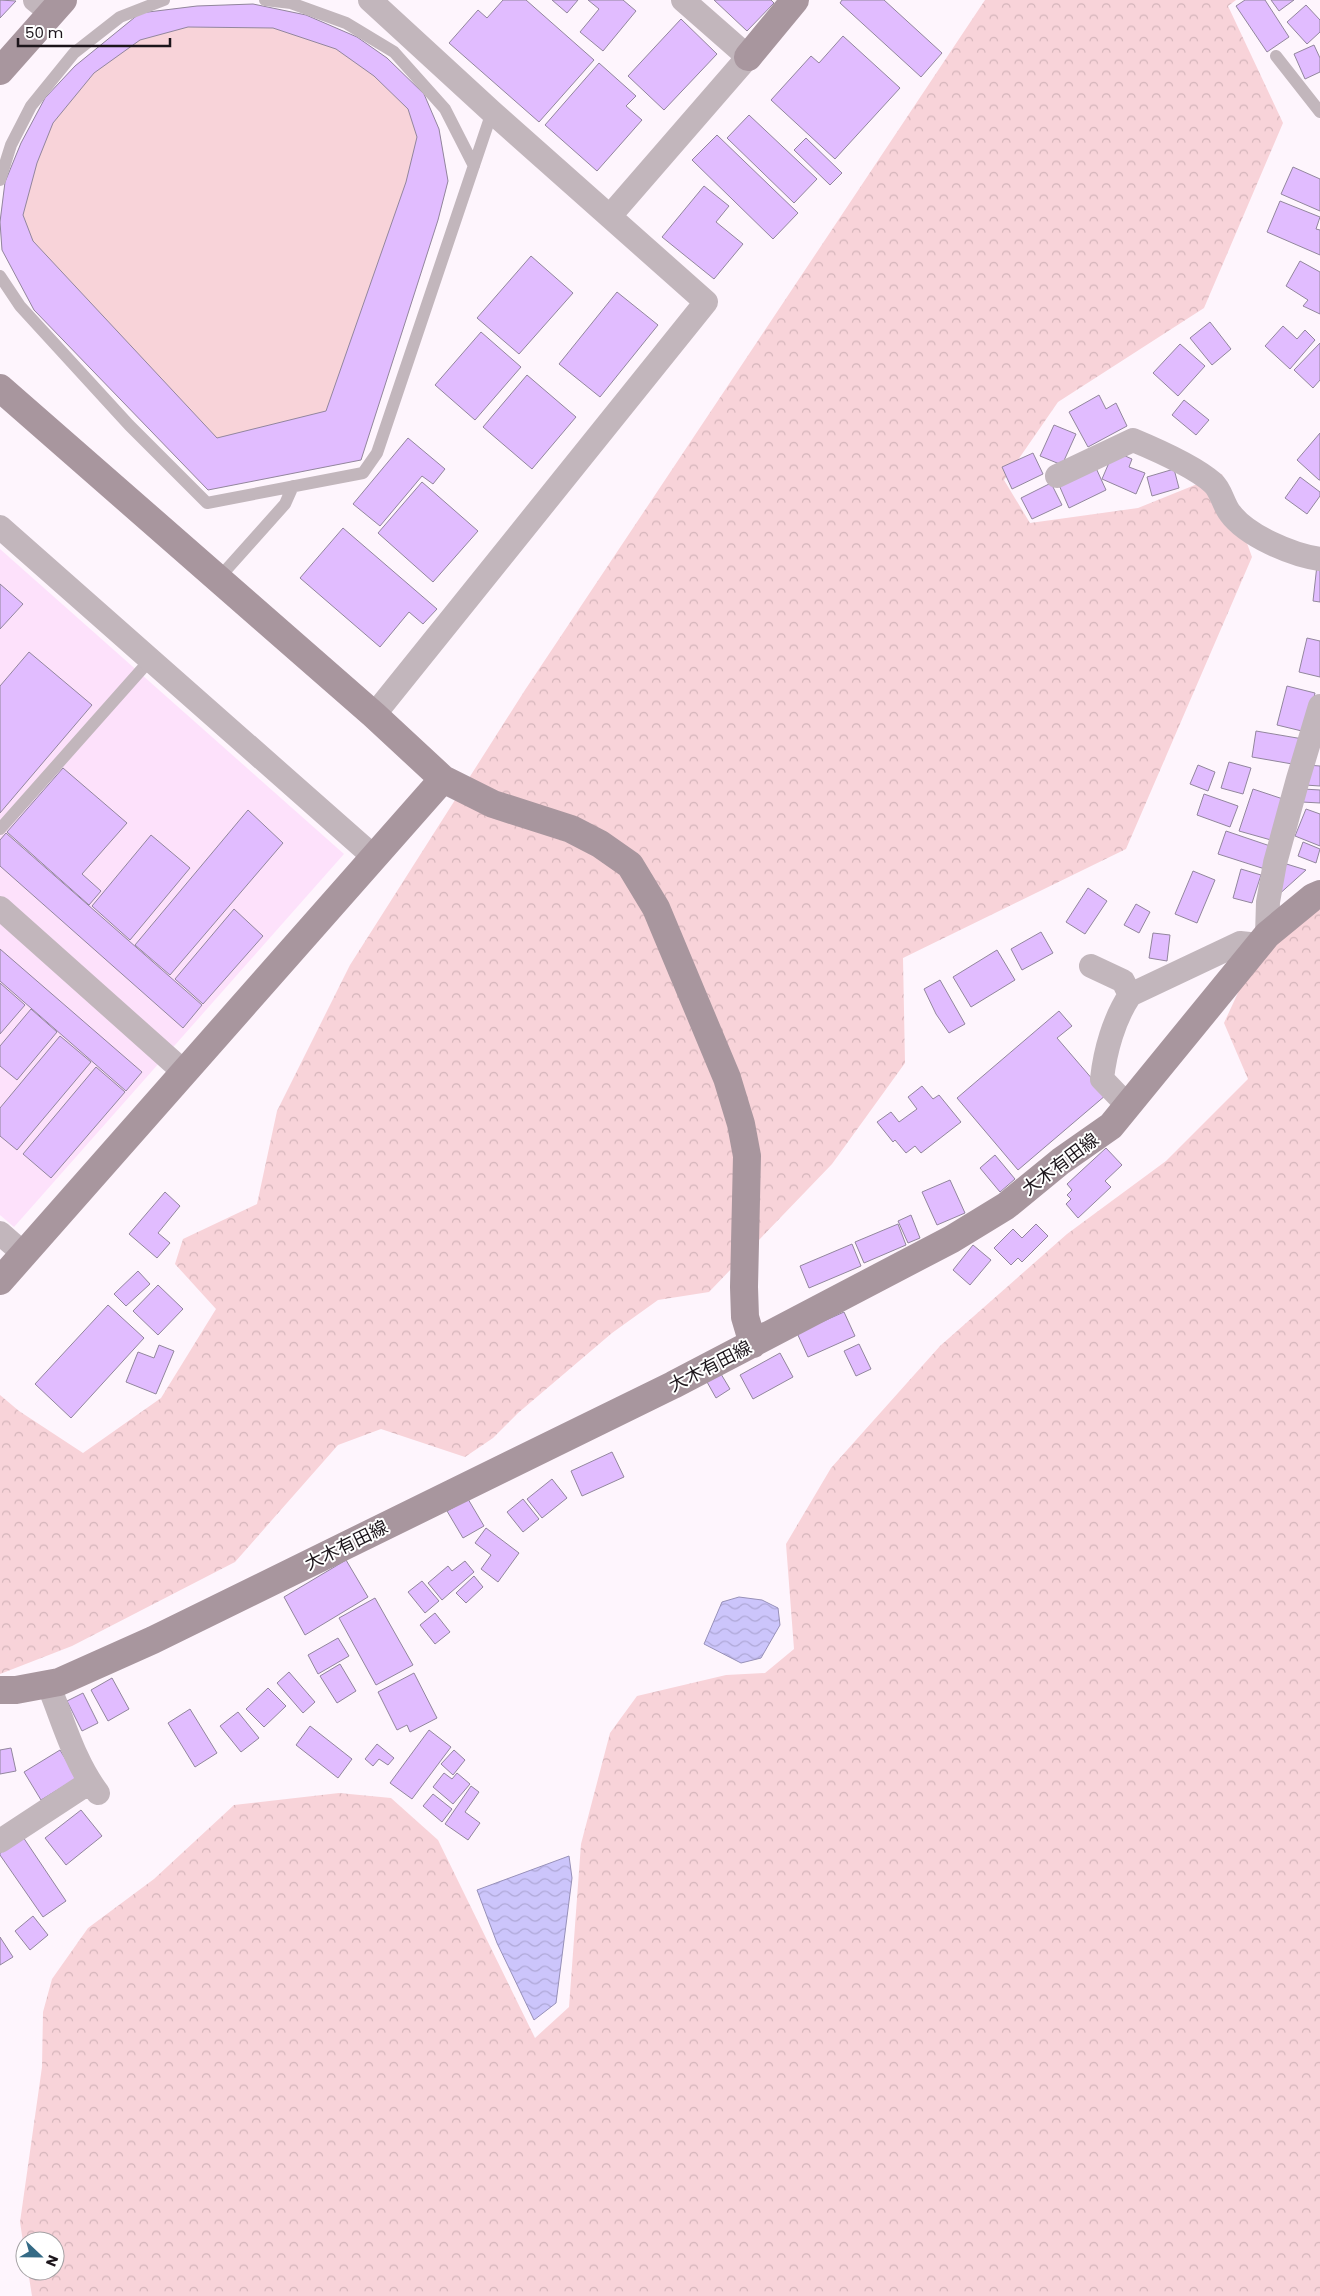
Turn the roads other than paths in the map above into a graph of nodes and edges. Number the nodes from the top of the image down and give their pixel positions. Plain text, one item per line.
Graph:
1 (164, 0) edge
2 (265, 0) edge
3 (370, 0) edge
4 (684, 0) edge
5 (795, 0) edge
6 (50, 4) edge
7 (1276, 56) dead end
8 (748, 57) junction
9 (0, 71) edge
10 (492, 112) junction
11 (1320, 112) edge
12 (474, 166) junction
13 (0, 180) edge
14 (610, 216) junction
15 (0, 276) edge
16 (0, 388) edge
17 (1057, 476) dead end
18 (293, 486) junction
19 (2, 534) edge
20 (1320, 559) edge
21 (218, 578) junction
22 (150, 660) junction
23 (1320, 706) edge
24 (374, 715) junction
25 (443, 779) junction
26 (0, 829) edge
27 (374, 858) junction
28 (1318, 890) edge
29 (0, 908) edge
30 (1263, 940) junction
31 (1090, 966) dead end
32 (1130, 995) junction
33 (184, 1072) junction
34 (1128, 1106) junction
35 (0, 1233) edge
36 (24, 1254) junction
37 (0, 1281) edge
38 (753, 1344) junction
39 (48, 1684) junction
40 (0, 1690) edge
41 (0, 1841) edge

1 - 13 lane
2 - 12 lane
3 - 10 street
4 - 8 street
5 - 8 street
6 - 9 street
7 - 11 lane
8 - 14 street
10 - 12 lane
10 - 14 street
12 - 18 lane
14 - 24 street
15 - 18 lane
16 - 21 street
17 - 20 street
18 - 21 lane
19 - 22 street
21 - 24 street
22 - 26 lane
22 - 27 street
23 - 30 street
24 - 25 street
25 - 27 street
25 - 38 street
27 - 33 street
28 - 30 street, 大木有田線
29 - 33 street
30 - 32 street
30 - 34 street, 大木有田線
31 - 32 street
32 - 34 street
33 - 36 street
34 - 38 street, 大木有田線
35 - 36 street
36 - 37 street
38 - 39 street, 大木有田線
39 - 40 street, 大木有田線
39 - 41 street

